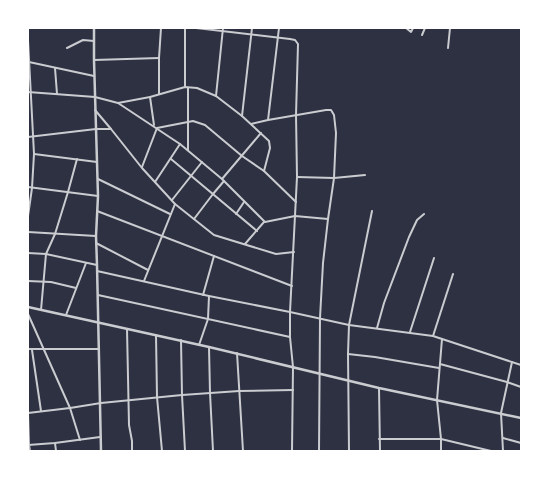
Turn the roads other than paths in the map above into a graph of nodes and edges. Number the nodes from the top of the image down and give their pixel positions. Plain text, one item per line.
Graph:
1 (94, 28) edge
2 (161, 28) edge
3 (185, 28) edge
4 (196, 28) edge
5 (252, 28) edge
6 (279, 28) edge
7 (406, 28) edge
8 (413, 28) edge
9 (424, 28) edge
10 (450, 28) edge
11 (223, 29) edge
12 (252, 34) junction
13 (422, 35) dead end
14 (278, 38) junction
15 (28, 40) edge
16 (94, 41) junction
17 (66, 48) dead end
18 (448, 48) dead end
19 (159, 58) junction
20 (94, 60) junction
21 (29, 62) edge
22 (56, 68) junction
23 (94, 76) junction
24 (184, 87) junction
25 (188, 87) junction
26 (29, 92) edge
27 (57, 94) junction
28 (159, 94) junction
29 (216, 96) junction
30 (95, 97) junction
31 (150, 97) junction
32 (118, 103) junction
33 (95, 109) junction
34 (296, 115) junction
35 (242, 116) junction
36 (268, 120) junction
37 (188, 122) junction
38 (252, 124) junction
39 (154, 126) junction
40 (157, 128) junction
41 (96, 129) junction
42 (111, 129) junction
43 (261, 133) junction
44 (28, 137) edge
45 (33, 137) junction
46 (180, 144) junction
47 (188, 150) junction
48 (34, 154) junction
49 (242, 156) junction
50 (77, 159) junction
51 (171, 159) junction
52 (97, 162) junction
53 (202, 162) junction
54 (142, 168) junction
55 (264, 171) junction
56 (365, 175) dead end
57 (191, 176) junction
58 (297, 177) junction
59 (334, 178) junction
60 (98, 179) junction
61 (223, 180) junction
62 (155, 182) junction
63 (28, 187) edge
64 (32, 188) junction
65 (68, 192) junction
66 (213, 194) junction
67 (98, 196) junction
68 (172, 200) junction
69 (244, 202) junction
70 (296, 202) junction
71 (175, 204) junction
72 (97, 211) junction
73 (372, 211) dead end
74 (171, 214) junction
75 (236, 214) junction
76 (424, 214) dead end
77 (28, 216) edge
78 (295, 216) junction
79 (194, 219) junction
80 (328, 219) junction
81 (264, 222) junction
82 (257, 231) junction
83 (28, 232) edge
84 (55, 234) junction
85 (96, 236) junction
86 (162, 236) junction
87 (96, 243) junction
88 (245, 244) junction
89 (294, 252) junction
90 (28, 253) edge
91 (46, 254) junction
92 (214, 256) junction
93 (434, 258) dead end
94 (86, 264) junction
95 (96, 265) junction
96 (148, 270) junction
97 (97, 271) junction
98 (453, 274) dead end
99 (28, 281) edge
100 (144, 281) junction
101 (44, 282) junction
102 (292, 286) junction
103 (77, 288) junction
104 (98, 295) junction
105 (203, 295) junction
106 (209, 296) junction
107 (28, 307) edge
108 (41, 310) junction
109 (290, 312) junction
110 (28, 314) edge
111 (66, 315) junction
112 (320, 318) junction
113 (208, 319) junction
114 (98, 322) junction
115 (349, 325) junction
116 (127, 328) junction
117 (377, 328) junction
118 (410, 332) junction
119 (156, 335) junction
120 (433, 336) junction
121 (290, 337) junction
122 (442, 338) junction
123 (181, 340) junction
124 (199, 344) junction
125 (209, 347) junction
126 (28, 349) edge
127 (43, 349) junction
128 (98, 349) junction
129 (32, 350) junction
130 (237, 354) junction
131 (348, 354) junction
132 (512, 362) junction
133 (440, 364) junction
134 (521, 366) edge
135 (294, 367) junction
136 (439, 368) junction
137 (320, 373) junction
138 (348, 380) junction
139 (507, 382) junction
140 (521, 387) edge
141 (379, 388) junction
142 (293, 390) junction
143 (239, 391) junction
144 (210, 393) junction
145 (182, 395) junction
146 (157, 397) junction
147 (128, 400) junction
148 (437, 400) junction
149 (101, 403) junction
150 (70, 408) junction
151 (41, 411) junction
152 (28, 413) edge
153 (501, 413) junction
154 (521, 418) edge
155 (100, 437) junction
156 (503, 438) junction
157 (80, 440) junction
158 (379, 440) junction
159 (441, 440) junction
160 (521, 442) edge
161 (55, 443) junction
162 (28, 445) edge
163 (30, 451) edge
164 (56, 451) edge
165 (101, 451) edge
166 (132, 451) edge
167 (162, 451) edge
168 (185, 451) edge
169 (213, 451) edge
170 (243, 451) edge
171 (292, 451) edge
172 (319, 451) edge
173 (349, 451) edge
174 (380, 451) edge
175 (441, 451) edge
176 (491, 451) edge
177 (503, 451) edge

1 - 16 street
2 - 19 street
3 - 24 street
4 - 11 street
5 - 12 street
6 - 14 street
7 - 8 street
9 - 13 street
10 - 18 street
11 - 12 street
11 - 29 street
12 - 14 street
12 - 35 street
14 - 34 street
14 - 36 street
15 - 21 street
16 - 17 street
16 - 20 street
19 - 20 street
19 - 28 street
20 - 23 street
21 - 22 street
21 - 26 street
22 - 23 street
22 - 27 street
23 - 30 street
24 - 25 street
24 - 28 street
25 - 29 street
25 - 37 street
26 - 27 street
26 - 45 street
27 - 30 street
28 - 31 street
29 - 35 street
30 - 32 street
30 - 33 street
31 - 32 street
31 - 39 street
32 - 39 street
33 - 41 street
33 - 42 street
34 - 36 street
34 - 58 street
34 - 59 street
35 - 38 street
36 - 38 street
37 - 40 street
37 - 47 street
37 - 49 street
38 - 43 street
39 - 40 street
40 - 46 street
40 - 54 street
41 - 42 street
41 - 45 street
41 - 52 street
42 - 54 street
43 - 49 street
43 - 55 street
44 - 45 street
45 - 48 street
46 - 47 street
46 - 51 street
47 - 53 street
48 - 50 street
48 - 64 street
49 - 55 street
49 - 61 street
50 - 52 street
50 - 65 street
51 - 57 street
51 - 62 street
52 - 60 street
53 - 57 street
53 - 61 street
54 - 62 street
55 - 70 street
56 - 59 street
57 - 66 street
57 - 68 street
58 - 59 street
58 - 70 street
59 - 80 street
60 - 67 street
60 - 74 street
61 - 66 street
61 - 69 street
62 - 68 street
63 - 64 street
64 - 65 street
64 - 77 street
65 - 67 street
65 - 84 street
66 - 75 street
66 - 79 street
67 - 72 street
68 - 71 street
69 - 75 street
69 - 81 street
70 - 78 street
71 - 74 street
71 - 79 street
72 - 85 street
72 - 86 street
73 - 115 street
74 - 86 street
75 - 82 street
76 - 117 street
78 - 80 street
78 - 81 street
78 - 89 street
79 - 88 street
80 - 112 street
81 - 82 street
82 - 88 street
83 - 84 street
84 - 85 street
84 - 91 street
85 - 87 street
86 - 92 street
86 - 96 street
87 - 95 street
87 - 96 street
88 - 89 street
89 - 102 street
90 - 91 street
91 - 94 street
91 - 101 street
92 - 102 street
92 - 105 street
93 - 118 street
94 - 95 street
94 - 103 street
95 - 97 street
96 - 100 street
97 - 100 street
97 - 104 street
98 - 120 street
99 - 101 street
100 - 105 street
101 - 103 street
101 - 108 street
102 - 109 street
103 - 111 street
104 - 113 street
104 - 114 street
105 - 106 street
106 - 109 street
106 - 113 street
107 - 108 street
108 - 111 street
109 - 112 street
109 - 121 street
110 - 127 street
111 - 114 street
112 - 115 street
112 - 137 street
113 - 121 street
113 - 124 street
114 - 116 street
114 - 128 street
115 - 117 street
115 - 131 street
116 - 119 street
116 - 147 street
117 - 118 street
118 - 120 street
119 - 123 street
119 - 146 street
120 - 122 street
121 - 135 street
122 - 132 street
122 - 133 street
123 - 124 street
123 - 145 street
124 - 125 street
125 - 130 street
125 - 144 street
126 - 129 street
127 - 128 street
127 - 129 street
127 - 150 street
128 - 149 street
129 - 151 street
130 - 135 street
130 - 143 street
131 - 136 street
131 - 138 street
132 - 134 street
132 - 139 street
133 - 136 street
133 - 139 street
135 - 137 street
135 - 142 street
136 - 148 street
137 - 138 street
137 - 172 street
138 - 141 street
138 - 173 street
139 - 140 street
139 - 153 street
141 - 148 street
141 - 158 street
142 - 143 street
142 - 171 street
143 - 144 street
143 - 170 street
144 - 145 street
144 - 169 street
145 - 146 street
145 - 168 street
146 - 147 street
146 - 167 street
147 - 149 street
147 - 166 street
148 - 153 street
148 - 159 street
149 - 150 street
149 - 155 street
150 - 151 street
150 - 157 street
151 - 152 street
152 - 162 street
153 - 154 street
153 - 156 street
155 - 157 street
155 - 165 street
156 - 160 street
156 - 177 street
157 - 161 street
158 - 159 street
158 - 174 street
159 - 175 street
159 - 176 street
161 - 162 street
161 - 164 street
162 - 163 street

